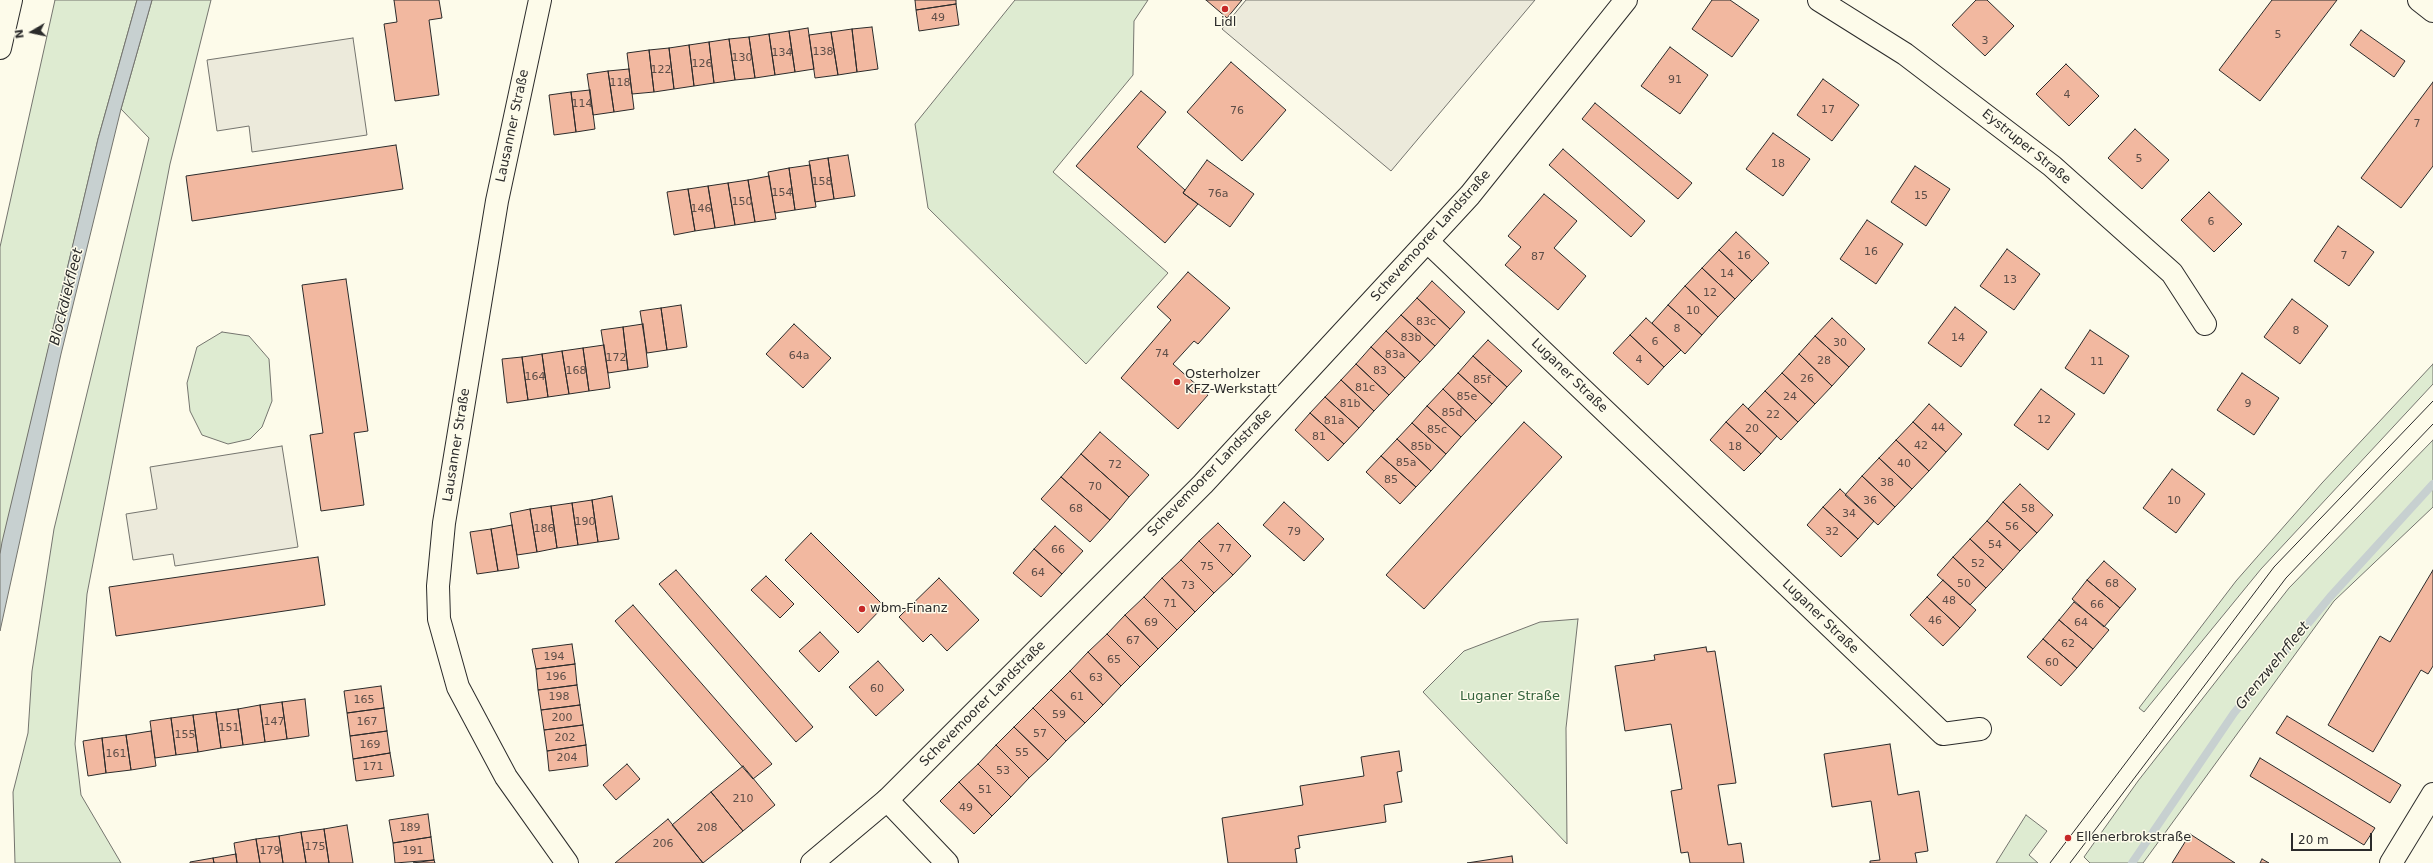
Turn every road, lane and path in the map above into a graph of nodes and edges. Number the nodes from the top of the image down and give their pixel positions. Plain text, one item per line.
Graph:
1 (11, 0) edge
2 (540, 0) edge
3 (1626, 0) edge
4 (1819, 0) edge
5 (2419, 0) edge
6 (2433, 11) edge
7 (0, 48) edge
8 (1428, 242) junction
9 (2205, 324) dead end
10 (1980, 730) dead end
11 (2433, 794) edge
12 (887, 800) junction
13 (567, 863) edge
14 (812, 863) edge
15 (947, 863) edge
16 (2391, 863) edge

1 - 7 main road
2 - 13 main road, Lausanner Straße
3 - 8 main road, Schevemoorer Landstraße
4 - 9 main road, Eystruper Straße
5 - 6 main road
8 - 10 main road, Luganer Straße
8 - 12 main road, Schevemoorer Landstraße
11 - 16 main road
12 - 14 main road, Schevemoorer Landstraße
12 - 15 main road

